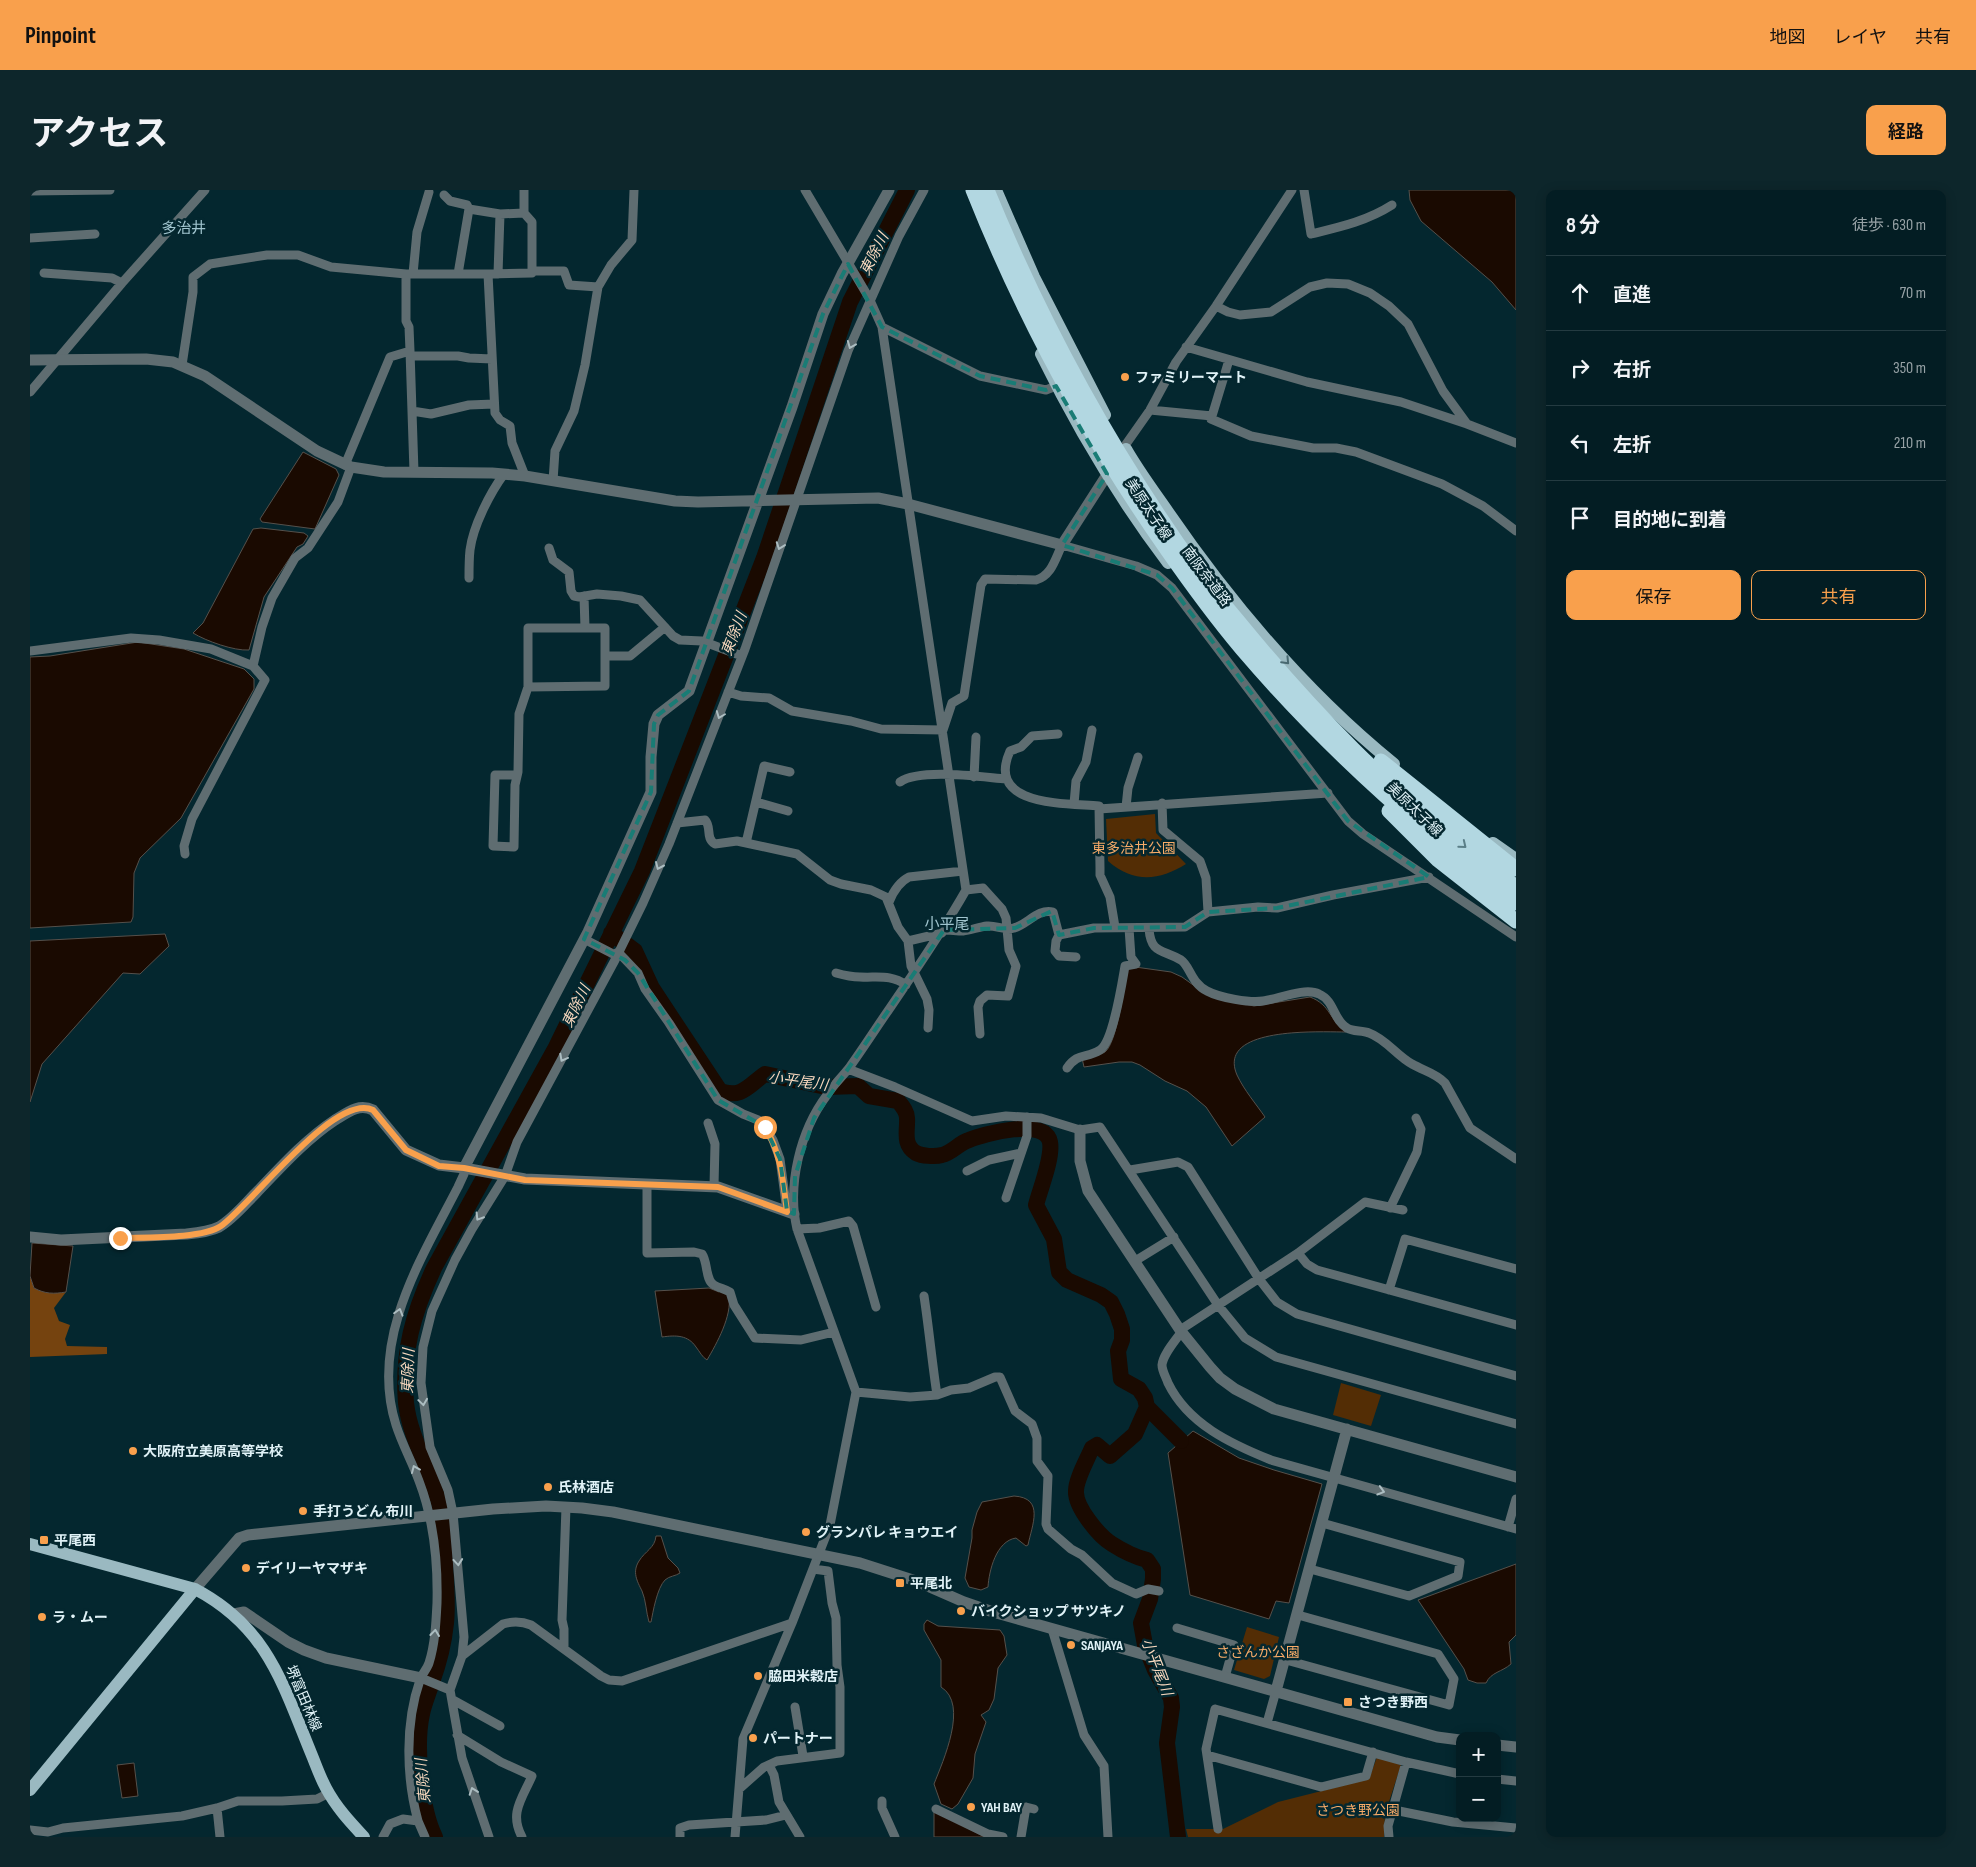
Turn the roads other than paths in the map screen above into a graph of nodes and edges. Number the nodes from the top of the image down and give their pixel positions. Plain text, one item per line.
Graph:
1 (110, 190) edge
2 (205, 190) edge
3 (524, 190) edge
4 (634, 190) edge
5 (805, 190) edge
6 (890, 190) edge
7 (924, 190) edge
8 (965, 190) edge
9 (973, 190) edge
10 (987, 190) edge
11 (996, 190) edge
12 (1292, 190) edge
13 (1304, 190) edge
14 (30, 191) edge
15 (426, 191) edge
16 (445, 192) edge
17 (1392, 205) dead end
18 (469, 209) junction
19 (524, 213) junction
20 (500, 214) junction
21 (95, 234) dead end
22 (30, 238) edge
23 (851, 267) junction
24 (532, 271) junction
25 (44, 273) dead end
26 (409, 274) junction
27 (458, 274) junction
28 (493, 274) junction
29 (122, 283) junction
30 (598, 287) junction
31 (869, 300) junction
32 (1216, 306) junction
33 (882, 327) junction
34 (1186, 347) junction
35 (410, 353) junction
36 (492, 359) junction
37 (30, 360) edge
38 (58, 360) junction
39 (1229, 360) junction
40 (182, 365) junction
41 (1056, 386) junction
42 (30, 392) edge
43 (494, 404) junction
44 (1150, 410) junction
45 (412, 411) junction
46 (1212, 416) junction
47 (1467, 424) junction
48 (1516, 443) edge
49 (1124, 448) junction
50 (348, 466) junction
51 (414, 472) junction
52 (504, 474) junction
53 (1107, 474) junction
54 (525, 476) junction
55 (553, 481) junction
56 (798, 500) junction
57 (763, 502) junction
58 (908, 504) junction
59 (1516, 531) edge
60 (1062, 545) junction
61 (549, 548) dead end
62 (469, 578) dead end
63 (584, 596) junction
64 (665, 627) junction
65 (585, 628) junction
66 (707, 643) junction
67 (1242, 649) junction
68 (30, 651) edge
69 (605, 656) junction
70 (742, 656) junction
71 (253, 666) junction
72 (1279, 670) junction
73 (528, 687) junction
74 (728, 692) junction
75 (942, 730) junction
76 (1092, 730) dead end
77 (1058, 734) dead end
78 (976, 737) dead end
79 (1138, 757) dead end
80 (790, 772) dead end
81 (948, 775) junction
82 (518, 776) junction
83 (974, 777) junction
84 (1006, 779) junction
85 (900, 782) dead end
86 (1328, 793) junction
87 (756, 802) junction
88 (1074, 804) junction
89 (1162, 804) junction
90 (1126, 807) junction
91 (1099, 809) junction
92 (788, 811) dead end
93 (677, 823) junction
94 (746, 843) junction
95 (185, 854) dead end
96 (1516, 858) edge
97 (1516, 869) edge
98 (963, 871) junction
99 (1429, 877) junction
100 (1516, 887) edge
101 (966, 890) junction
102 (889, 902) junction
103 (1516, 903) edge
104 (1208, 912) junction
105 (1516, 913) edge
106 (1516, 921) edge
107 (1115, 927) junction
108 (1128, 928) junction
109 (1007, 929) junction
110 (1149, 929) junction
111 (943, 931) junction
112 (1059, 935) junction
113 (1516, 936) edge
114 (584, 939) junction
115 (908, 940) junction
116 (617, 954) junction
117 (1076, 957) dead end
118 (836, 973) dead end
119 (914, 973) junction
120 (906, 985) junction
121 (928, 1028) dead end
122 (980, 1034) dead end
123 (1067, 1068) dead end
124 (848, 1069) junction
125 (1027, 1117) junction
126 (1416, 1118) dead end
127 (708, 1123) dead end
128 (1080, 1130) junction
129 (1021, 1153) junction
130 (1516, 1159) edge
131 (468, 1168) junction
132 (1130, 1170) junction
133 (967, 1172) dead end
134 (503, 1175) junction
135 (647, 1184) junction
136 (714, 1186) junction
137 (1006, 1198) dead end
138 (1390, 1208) junction
139 (1403, 1210) dead end
140 (790, 1212) junction
141 (797, 1229) junction
142 (1174, 1236) junction
143 (30, 1237) edge
144 (1298, 1254) junction
145 (1135, 1261) junction
146 (1516, 1269) edge
147 (1259, 1279) junction
148 (1389, 1290) junction
149 (924, 1296) dead end
150 (1218, 1305) junction
151 (876, 1307) dead end
152 (1516, 1325) edge
153 (1181, 1330) junction
154 (834, 1332) junction
155 (1516, 1376) edge
156 (856, 1392) junction
157 (937, 1395) junction
158 (1516, 1424) edge
159 (1347, 1429) junction
160 (1516, 1477) edge
161 (1334, 1478) junction
162 (1516, 1499) edge
163 (566, 1507) junction
164 (451, 1513) junction
165 (432, 1515) junction
166 (1322, 1523) junction
167 (1512, 1528) edge
168 (30, 1544) edge
169 (819, 1554) junction
170 (813, 1569) junction
171 (1310, 1569) junction
172 (195, 1589) junction
173 (1160, 1591) dead end
174 (234, 1614) junction
175 (1298, 1614) junction
176 (792, 1623) junction
177 (1176, 1628) dead end
178 (1052, 1629) junction
179 (564, 1649) junction
180 (462, 1656) junction
181 (1286, 1660) junction
182 (1225, 1677) junction
183 (424, 1680) junction
184 (448, 1689) junction
185 (1276, 1691) junction
186 (453, 1700) junction
187 (795, 1707) dead end
188 (1267, 1723) junction
189 (500, 1726) dead end
190 (457, 1735) junction
191 (1456, 1739) edge
192 (1501, 1745) edge
193 (1516, 1747) edge
194 (1373, 1752) junction
195 (1207, 1755) junction
196 (803, 1756) junction
197 (1406, 1762) junction
198 (769, 1765) junction
199 (1456, 1773) edge
200 (1501, 1778) edge
201 (1516, 1780) edge
202 (739, 1789) junction
203 (30, 1790) edge
204 (329, 1793) junction
205 (882, 1800) dead end
206 (217, 1808) junction
207 (936, 1809) dead end
208 (1034, 1809) dead end
209 (1394, 1810) junction
210 (786, 1815) junction
211 (418, 1821) junction
212 (738, 1821) junction
213 (1516, 1828) edge
214 (1218, 1829) dead end
215 (30, 1830) edge
216 (220, 1837) edge
217 (364, 1837) edge
218 (383, 1837) edge
219 (425, 1837) edge
220 (489, 1837) edge
221 (522, 1837) edge
222 (680, 1837) edge
223 (735, 1837) edge
224 (800, 1837) edge
225 (895, 1837) edge
226 (1003, 1837) edge
227 (1021, 1837) edge
228 (1108, 1837) edge
229 (1389, 1837) edge

1 - 14 street
2 - 29 street
3 - 19 street
4 - 30 street
5 - 23 street
6 - 23 street
7 - 31 street
8 - 41 main road, 美原太子線
9 - 67 highway, 南阪奈道路
10 - 72 highway, 南阪奈道路
11 - 49 main road, 美原太子線
12 - 32 street
13 - 17 street
15 - 16 street
15 - 26 street
16 - 18 street
18 - 20 street
18 - 27 street
19 - 20 street
19 - 24 street
20 - 28 street
21 - 22 street
23 - 31 street
23 - 57 street
24 - 28 street
24 - 30 street
25 - 29 street
26 - 27 street
26 - 35 street
26 - 40 street
27 - 28 street
28 - 36 street
29 - 38 street
30 - 55 street
31 - 33 street
31 -> 56 street
32 - 34 street
32 - 47 street
33 - 41 street
33 - 58 street
34 - 39 street
34 - 44 street
35 - 36 street
35 - 45 street
35 - 50 street
36 - 43 street
37 - 38 street
38 - 40 street
38 - 42 street
39 - 46 street
39 - 47 street
40 - 50 street
41 - 53 main road, 美原太子線
43 - 45 street
43 - 54 street
44 - 46 street
44 - 49 street
45 - 51 street
46 - 59 street
47 - 48 street
49 - 53 street
49 -> 96 main road, 美原太子線
50 - 51 street
50 - 71 street
51 - 52 street
52 - 54 street
52 - 62 street
53 - 60 street
53 - 105 main road, 美原太子線
54 - 55 street
55 - 57 street
56 - 57 street
56 - 58 street
56 -> 70 street
57 - 66 street
58 - 60 street
58 - 75 street
60 - 75 street
60 - 86 street
61 - 63 street
63 - 64 street
63 - 65 street
64 - 66 street
64 - 69 street
65 - 69 street
65 - 73 street
66 - 70 street
66 - 114 street
67 - 103 highway, 南阪奈道路
67 - 106 highway
68 - 71 street
69 - 73 street
70 - 74 street
71 - 95 street
72 - 97 highway
72 -> 100 highway, 南阪奈道路
73 - 82 street
74 - 75 street
74 -> 93 street
75 - 81 street
76 - 88 street
77 - 84 street
78 - 83 street
79 - 90 street
80 - 87 street
81 - 83 street
81 - 85 street
81 - 98 street
82 - 82 street
83 - 84 street
84 - 88 street
86 - 89 street
86 - 99 street
87 - 92 street
87 - 94 street
88 - 91 street
89 - 90 street
89 - 104 street
90 - 91 street
91 - 107 street
93 - 94 street
93 -> 116 street
94 - 102 street
98 - 101 street
98 - 102 street
99 - 104 street
99 - 113 street
101 - 109 street
101 - 111 street
102 - 115 street
104 - 110 street
107 - 108 street
107 - 112 street
108 - 110 street
108 - 123 street
109 - 111 street
109 - 112 street
109 - 122 street
110 - 130 street
111 - 115 street
111 - 119 street
112 - 117 street
114 - 116 street
114 - 131 street
115 - 119 street
116 -> 134 street
116 - 140 street
118 - 120 street
119 - 120 street
119 - 121 street
120 - 124 street
124 - 125 street
124 - 140 street
125 - 128 street
125 - 129 street
126 - 138 street
127 - 136 street
128 - 132 street
128 - 145 street
129 - 133 street
129 - 137 street
131 - 134 street
131 - 143 street
165 -> 131 street
132 - 142 street
132 - 147 street
134 - 135 street
134 -> 164 street
135 - 136 street
135 - 154 street
136 - 140 street
138 - 139 street
138 - 144 street
140 - 141 street
141 - 151 street
141 - 154 street
142 - 145 street
142 - 150 street
144 - 147 street
144 - 148 street
145 - 153 street
146 - 148 street
147 - 150 street
147 - 155 street
148 - 152 street
149 - 157 street
150 - 153 street
150 - 158 street
153 - 159 street
153 - 161 street
154 - 156 street
156 - 157 street
156 - 169 street
157 - 173 street
159 - 160 street
159 - 161 street
161 - 166 street
161 -> 167 street
162 - 167 street
163 - 164 street
163 - 169 street
163 - 179 street
164 - 165 street
164 -> 180 street
165 - 172 street
183 -> 165 street
166 - 171 street
166 - 171 street
168 - 172 main road, 堺富田林線
169 - 170 street
169 - 178 street
170 - 176 street
170 - 196 street
171 - 175 street
172 - 174 main road, 堺富田林線
172 - 203 main road
174 - 183 street
174 - 204 main road, 堺富田林線
175 - 181 street
175 - 181 street
176 - 179 street
176 - 202 street
177 - 182 street
178 - 182 street
178 - 228 street
179 - 180 street
180 - 184 street
181 - 185 street
182 - 185 street
183 - 184 street
183 - 211 street
184 - 186 street
185 - 188 street
185 - 191 street
186 - 189 street
186 - 190 street
187 - 196 street
188 - 194 street
188 - 195 street
220 -> 190 street
190 - 221 street
192 - 193 street
194 - 195 street
194 - 197 street
195 - 214 street
196 - 198 street
197 - 199 street
197 - 209 street
198 - 202 street
198 - 210 street
200 - 201 street
202 - 212 street
204 - 206 street
204 - 217 main road, 堺富田林線
205 - 225 street
206 - 215 street
206 - 216 street
207 - 226 street
208 - 227 street
209 - 213 street
209 - 229 street
210 - 212 street
210 - 224 street
211 - 218 street
211 - 219 street
212 - 222 street
212 - 223 street

